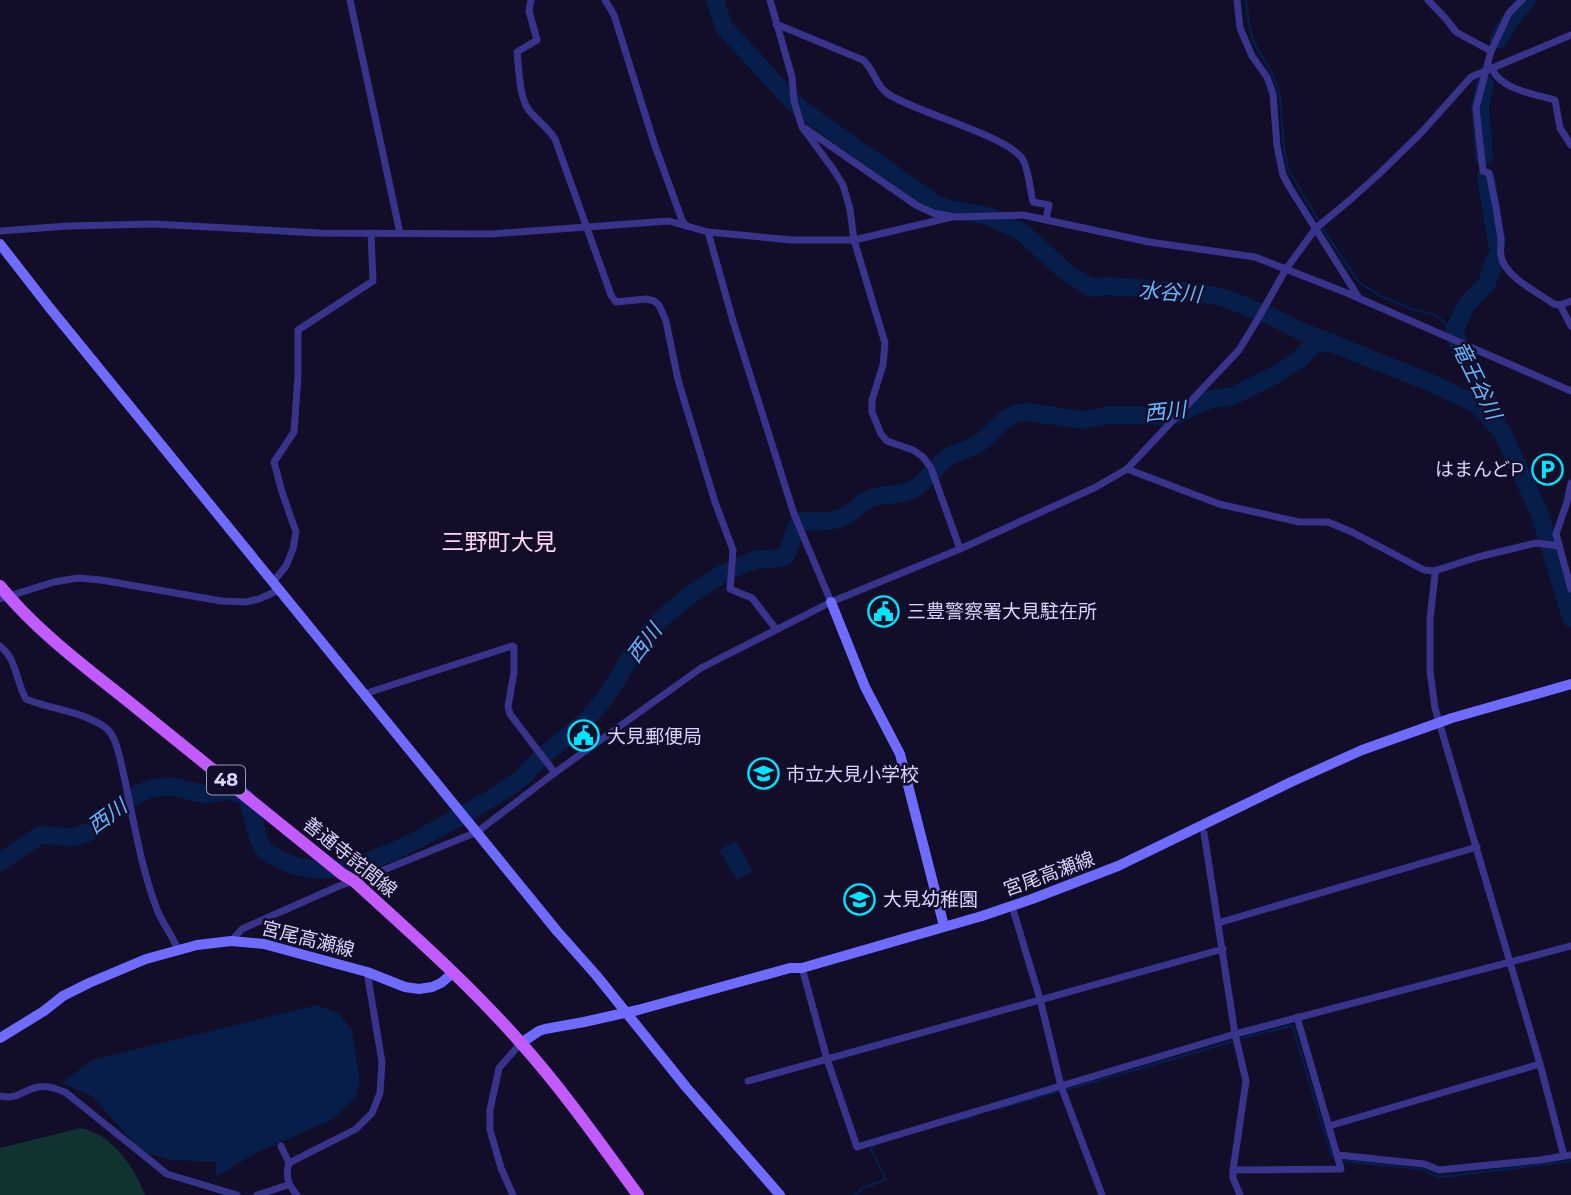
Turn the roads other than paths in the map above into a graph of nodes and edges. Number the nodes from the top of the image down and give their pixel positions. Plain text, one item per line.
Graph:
1 (350, 0) edge
2 (531, 0) edge
3 (605, 0) edge
4 (770, 0) edge
5 (1237, 0) edge
6 (1428, 0) edge
7 (1521, 0) edge
8 (776, 24) junction
9 (1571, 35) edge
10 (1491, 51) junction
11 (1488, 70) junction
12 (802, 127) junction
13 (1571, 145) edge
14 (952, 217) junction
15 (1046, 219) junction
16 (687, 226) junction
17 (1319, 226) junction
18 (587, 227) junction
19 (0, 231) edge
20 (708, 232) junction
21 (371, 233) junction
22 (401, 233) junction
23 (854, 240) junction
24 (0, 244) edge
25 (1286, 269) junction
26 (1360, 299) junction
27 (1571, 301) edge
28 (1560, 305) junction
29 (1571, 326) edge
30 (1571, 391) edge
31 (1127, 469) junction
32 (1571, 483) edge
33 (1559, 546) junction
34 (960, 549) junction
35 (1434, 571) junction
36 (276, 586) junction
37 (1571, 589) edge
38 (3, 593) edge
39 (831, 602) junction
40 (776, 629) junction
41 (0, 646) edge
42 (1571, 684) edge
43 (364, 694) junction
44 (1439, 722) junction
45 (555, 773) junction
46 (477, 832) junction
47 (1205, 833) dead end
48 (1477, 848) junction
49 (354, 881) junction
50 (1012, 906) junction
51 (1218, 923) junction
52 (944, 926) junction
53 (231, 940) junction
54 (1571, 946) edge
55 (178, 949) junction
56 (1223, 949) junction
57 (1511, 962) junction
58 (802, 968) junction
59 (367, 972) junction
60 (454, 972) junction
61 (1040, 999) junction
62 (626, 1013) junction
63 (1297, 1017) junction
64 (1235, 1034) junction
65 (0, 1038) edge
66 (521, 1043) junction
67 (827, 1059) junction
68 (1540, 1064) junction
69 (748, 1081) dead end
70 (1061, 1086) junction
71 (0, 1096) edge
72 (1329, 1126) junction
73 (281, 1146) dead end
74 (1338, 1155) junction
75 (1568, 1156) edge
76 (289, 1163) junction
77 (1233, 1170) junction
78 (288, 1185) junction
79 (231, 1194) edge
80 (257, 1195) edge
81 (297, 1195) edge
82 (513, 1195) edge
83 (638, 1195) edge
84 (780, 1195) edge
85 (1102, 1195) edge
86 (1239, 1195) edge

1 - 22 street
2 - 18 street
3 - 16 street
4 - 8 street
5 - 17 street
6 - 10 street
7 - 10 street
8 - 12 street
8 - 15 street
9 - 11 street
10 - 11 street
11 - 13 street
11 - 17 street
11 - 28 street
12 - 14 street
12 - 23 street
14 - 15 street
14 - 23 street
15 - 25 street
16 - 18 street
16 - 20 street
17 - 25 street
17 - 26 street
18 - 22 street
18 - 40 street
19 - 21 street
20 - 23 street
20 - 39 street
21 - 22 street
21 - 36 street
23 - 34 street
24 - 36 main road
25 - 26 street
25 - 31 street
26 - 30 street
27 - 28 street
28 - 29 street
31 - 34 street
31 - 35 street
32 - 33 street
33 - 35 street
33 - 37 street
34 - 39 street
35 - 44 street
36 - 38 street
36 - 43 main road
38 - 49 main road, 善通寺詫間線 / 48
39 - 40 street
39 - 52 main road
40 - 45 street
41 - 55 street
42 - 44 main road, 宮尾高瀬線
43 - 45 street
43 - 46 main road
44 - 48 street
44 - 50 main road, 宮尾高瀬線
45 - 46 street
46 - 49 street
46 - 62 main road
47 - 51 street
48 - 51 street
48 - 57 street
49 - 53 street
49 - 60 main road, 善通寺詫間線 / 48
50 - 52 main road, 宮尾高瀬線
50 - 61 street
51 - 56 street
52 - 58 main road, 宮尾高瀬線
53 - 55 main road, 宮尾高瀬線
53 - 59 main road, 宮尾高瀬線
54 - 57 street
55 - 65 main road, 宮尾高瀬線
56 - 61 street
56 - 64 street
57 - 63 street
57 - 68 street
58 - 62 main road, 宮尾高瀬線
58 - 67 street
59 - 60 main road, 宮尾高瀬線
59 - 76 street
60 - 66 main road, 善通寺詫間線 / 48
61 - 67 street
61 - 70 street
62 - 66 main road, 宮尾高瀬線
62 - 84 main road
63 - 64 street
63 - 72 street
64 - 70 street
64 - 77 street
66 - 82 street
66 - 83 main road, 善通寺詫間線 / 48
67 - 69 street
67 - 70 street
68 - 72 street
68 - 75 street
70 - 85 street
71 - 79 street
72 - 74 street
73 - 76 street
74 - 75 street
74 - 77 street
76 - 78 street
77 - 86 street
78 - 80 street
78 - 81 street

